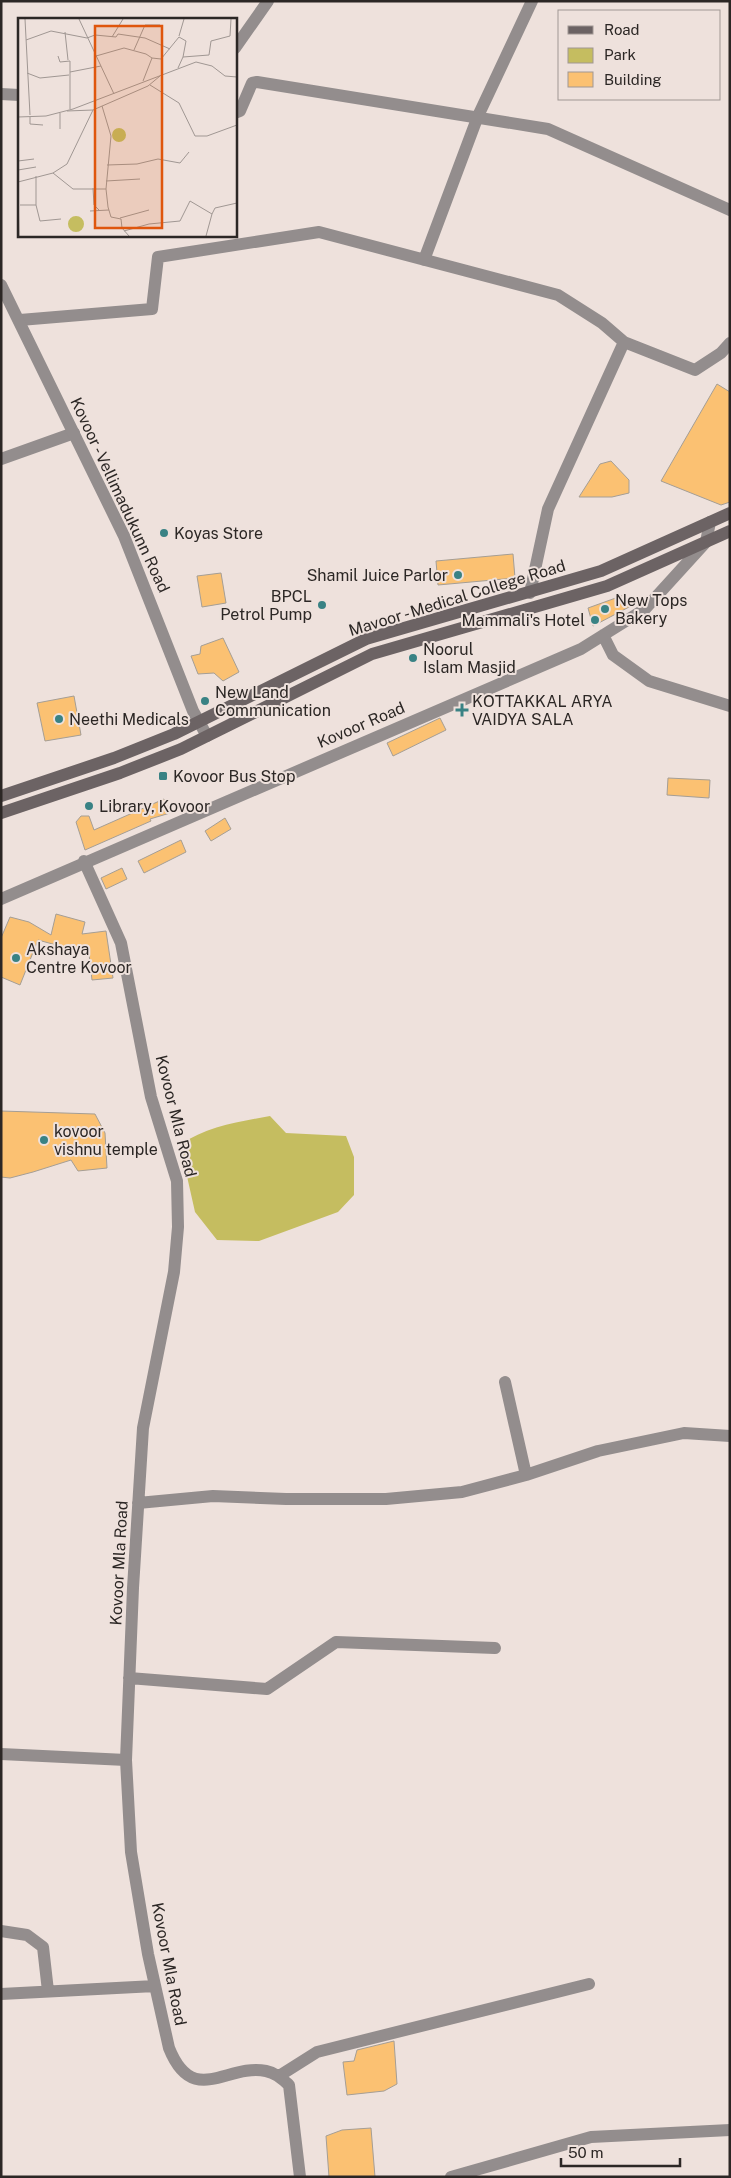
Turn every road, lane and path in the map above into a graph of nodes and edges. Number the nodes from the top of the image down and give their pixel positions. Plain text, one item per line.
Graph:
1 (268, 1) edge
2 (532, 1) edge
3 (236, 47) edge
4 (1, 94) edge
5 (18, 95) edge
6 (236, 112) edge
7 (478, 116) junction
8 (730, 210) edge
9 (424, 260) junction
10 (1, 285) edge
11 (20, 320) junction
12 (624, 342) junction
13 (730, 343) edge
14 (74, 433) junction
15 (1, 459) edge
16 (730, 514) edge
17 (710, 522) junction
18 (730, 531) edge
19 (706, 542) junction
20 (530, 593) junction
21 (603, 635) junction
22 (274, 685) junction
23 (281, 699) junction
24 (730, 706) edge
25 (199, 722) junction
26 (207, 736) junction
27 (1, 796) edge
28 (1, 813) edge
29 (84, 862) junction
30 (1, 899) edge
31 (505, 1382) dead end
32 (730, 1436) edge
33 (526, 1475) junction
34 (138, 1504) junction
35 (494, 1648) dead end
36 (129, 1678) junction
37 (1, 1754) edge
38 (126, 1760) junction
39 (1, 1932) edge
40 (589, 1984) dead end
41 (155, 1986) junction
42 (48, 1990) junction
43 (1, 1994) edge
44 (279, 2076) junction
45 (730, 2130) edge
46 (300, 2177) edge
47 (451, 2177) edge

1 - 3 street
2 - 7 street
4 - 5 street
6 - 7 street
7 - 8 street
7 - 9 street
9 - 11 street
9 - 12 street
10 - 11 street, Kovoor - Vellimadukunn Road
11 - 14 street, Kovoor - Vellimadukunn Road
12 - 13 street
12 - 20 street
14 - 15 street
14 - 25 street, Kovoor - Vellimadukunn Road
16 - 17 main road, Mavoor - Medical College Road
17 - 19 street
17 - 20 main road, Mavoor - Medical College Road
18 - 19 main road
19 - 21 street, Kovoor Road
19 - 23 main road
20 - 22 main road, Mavoor - Medical College Road
21 - 24 street
21 - 29 street, Kovoor Road
22 - 23 main road
22 - 25 main road, Mavoor - Medical College Road
23 - 26 main road
25 - 26 street, Kovoor - Vellimadukunn Road
25 - 27 main road, Mavoor - Medical College Road
26 - 28 main road
29 - 30 street, Kovoor Road
29 - 34 street, Kovoor Mla Road
31 - 33 street
32 - 33 street
33 - 34 street
34 - 36 street, Kovoor Mla Road
35 - 36 street
36 - 38 street, Kovoor Mla Road
37 - 38 street
38 - 41 street, Kovoor Mla Road
39 - 42 street
40 - 44 street
41 - 42 street
41 - 44 street, Kovoor Mla Road
42 - 43 street
44 - 46 street
45 - 47 street

